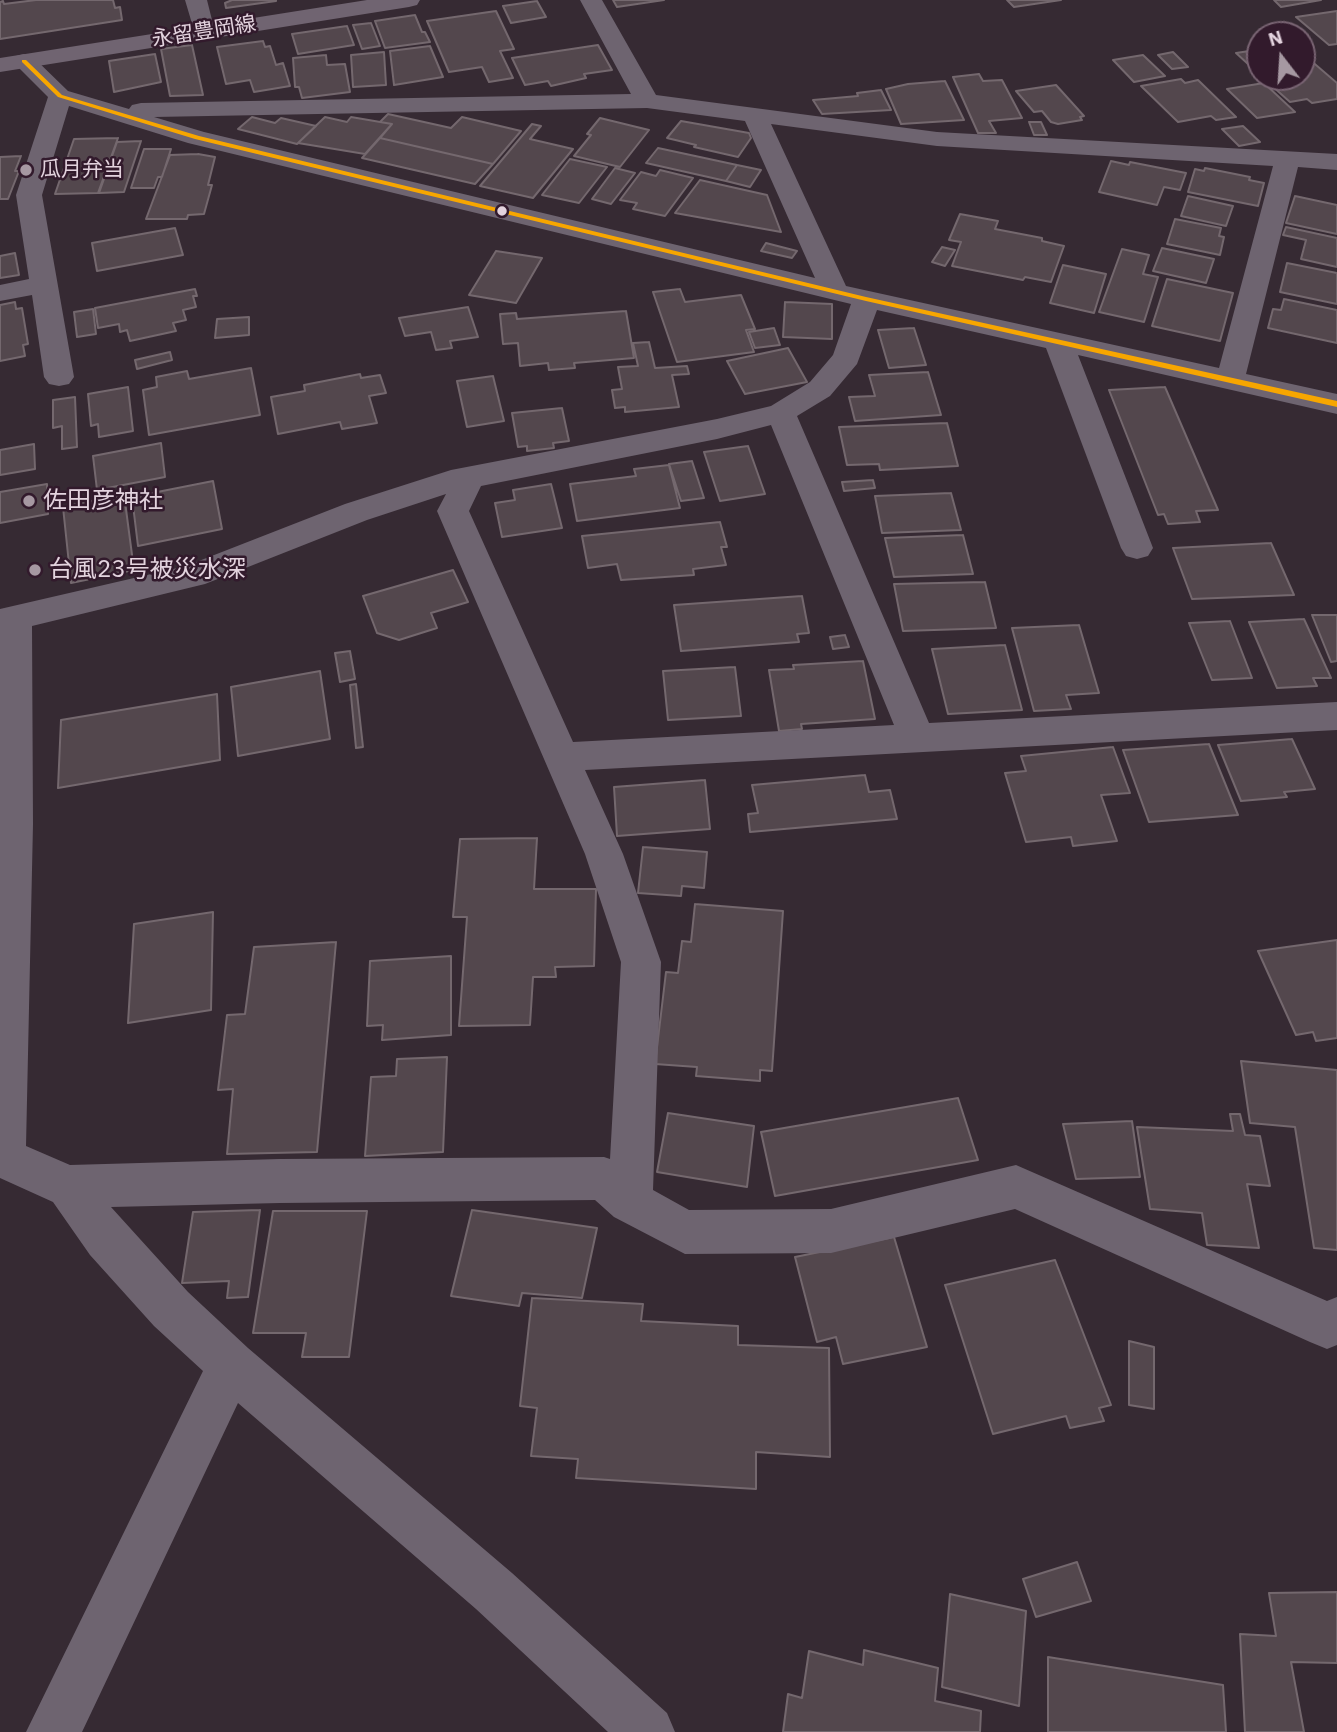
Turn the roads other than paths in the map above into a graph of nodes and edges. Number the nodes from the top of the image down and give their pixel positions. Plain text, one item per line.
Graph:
1 (196, 0) edge
2 (409, 0) edge
3 (591, 0) edge
4 (204, 32) junction
5 (24, 61) junction
6 (0, 65) edge
7 (60, 96) junction
8 (647, 101) junction
9 (101, 111) junction
10 (754, 115) junction
11 (1287, 159) junction
12 (1337, 162) edge
13 (44, 284) junction
14 (835, 292) junction
15 (0, 293) edge
16 (866, 299) junction
17 (1058, 341) junction
18 (59, 377) dead end
19 (1230, 380) junction
20 (1337, 404) edge
21 (781, 413) junction
22 (469, 478) junction
23 (1137, 548) dead end
24 (8, 620) edge
25 (1337, 716) edge
26 (916, 736) junction
27 (562, 757) junction
28 (2, 1156) edge
29 (69, 1187) junction
30 (630, 1202) junction
31 (1337, 1321) edge
32 (231, 1365) junction
33 (53, 1732) edge
34 (648, 1732) edge

1 - 4 street
2 - 4 main road, 永留豊岡線
3 - 8 street
4 - 5 main road, 永留豊岡線
5 - 6 main road, 永留豊岡線
5 - 7 street
7 - 9 street
7 - 13 street
8 - 9 street
8 - 10 street
9 - 14 street
10 - 11 street
10 - 14 street
11 - 12 street
11 - 19 street
13 - 15 street
13 - 18 street
14 - 16 street
16 - 17 street
16 - 21 street
17 - 19 street
17 - 23 street
19 - 20 street
21 - 22 street
21 - 26 street
22 - 24 street
22 - 27 street
24 - 28 street
25 - 26 street
26 - 27 street
27 - 30 street
28 - 29 street
29 - 30 street
29 - 32 street
30 - 31 street
32 - 33 street
32 - 34 street

